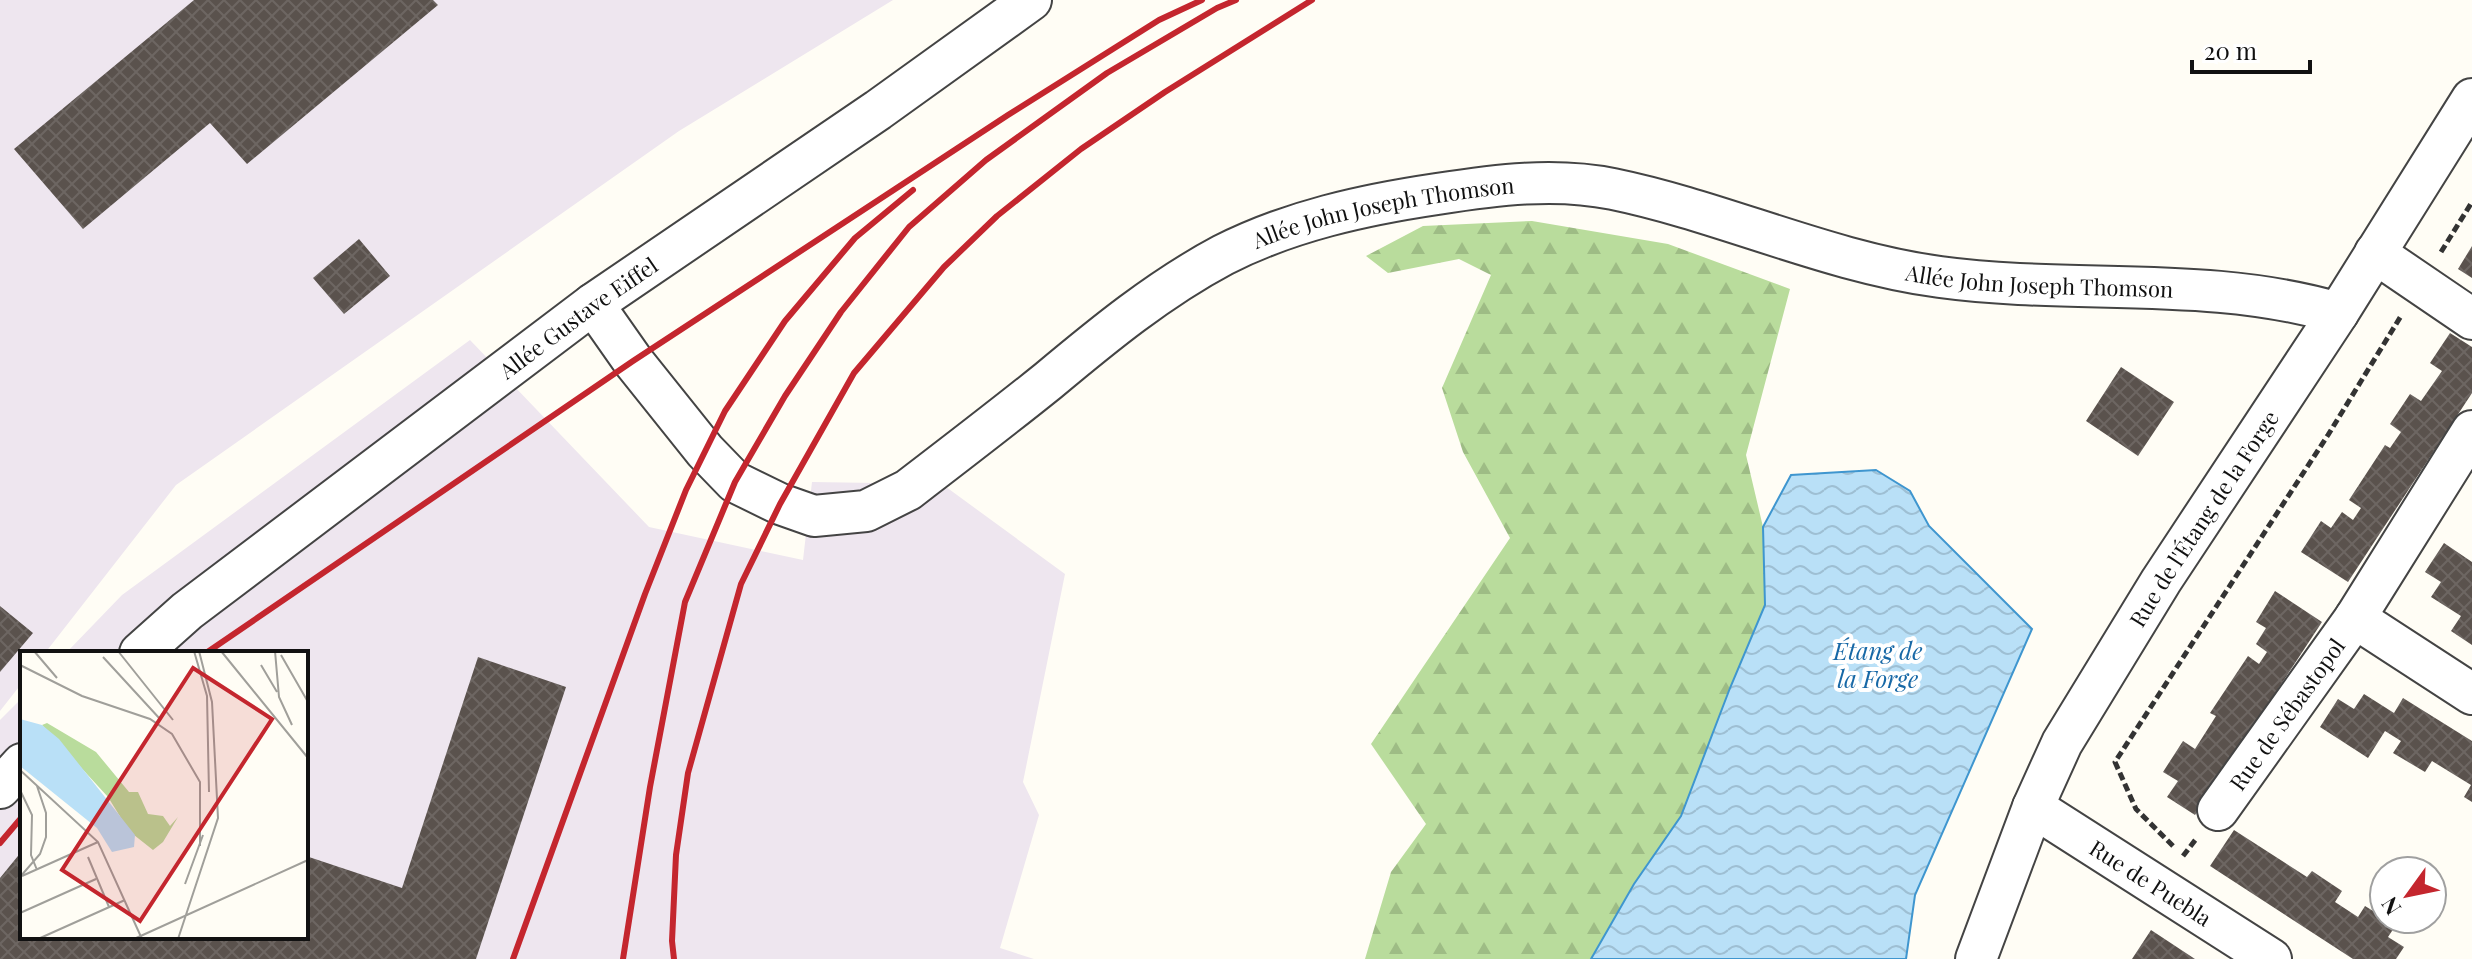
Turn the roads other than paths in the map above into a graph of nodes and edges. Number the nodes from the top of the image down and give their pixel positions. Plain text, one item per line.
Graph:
1 (1031, 0) edge
2 (2472, 99) edge
3 (2375, 253) junction
4 (593, 304) junction
5 (2338, 313) junction
6 (2472, 319) edge
7 (2472, 431) edge
8 (2355, 618) junction
9 (142, 651) edge
10 (2472, 694) edge
11 (20, 766) edge
12 (0, 788) edge
13 (2033, 807) junction
14 (2218, 810) dead end
15 (1976, 959) edge
16 (2271, 959) edge

1 - 4 street, Allée Gustave Eiffel
2 - 3 street, Rue de l'Étang de la Forge
3 - 5 street, Rue de l'Étang de la Forge
3 - 6 street
4 - 5 street, Allée John Joseph Thomson
4 - 9 street, Allée Gustave Eiffel
5 - 13 street, Rue de l'Étang de la Forge
7 - 8 street, Rue de Sébastopol
8 - 10 street, Rue de Sébastopol
8 - 14 street, Rue de Sébastopol
11 - 12 street
13 - 15 street, Rue de l'Étang de la Forge
13 - 16 street, Rue de Puebla

